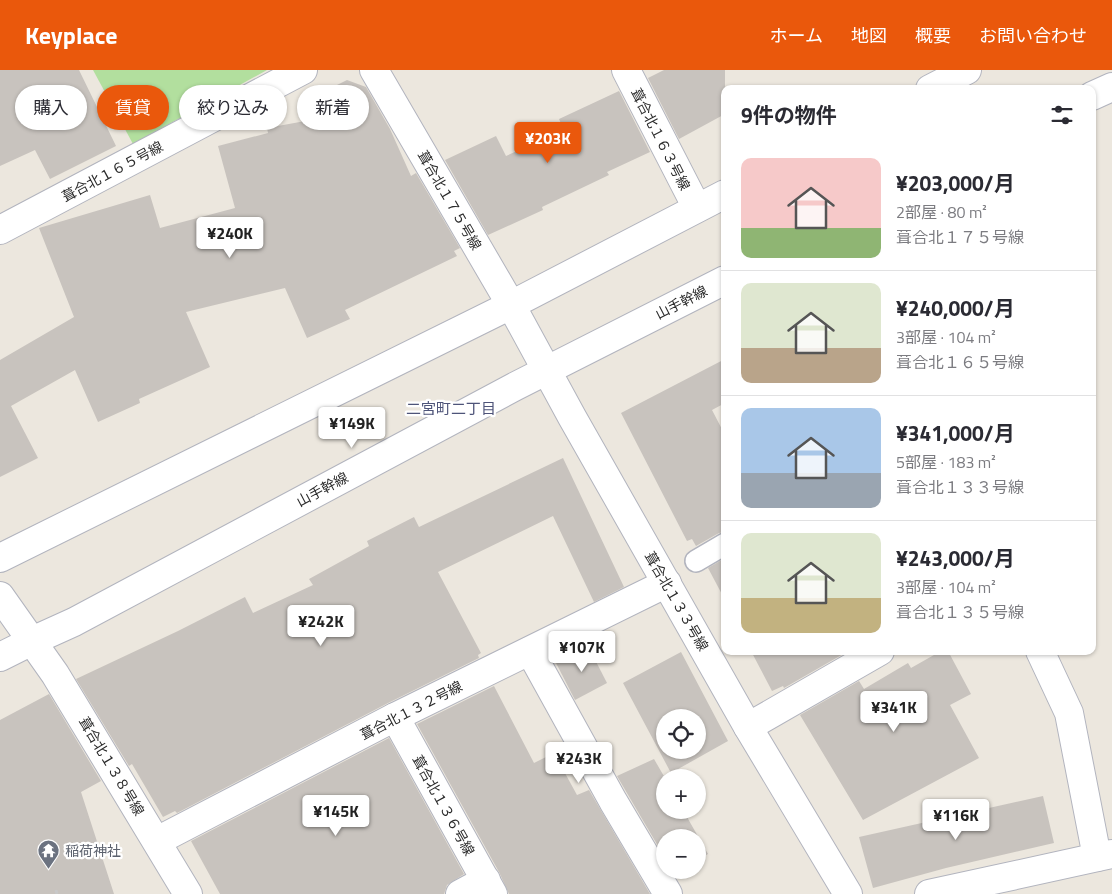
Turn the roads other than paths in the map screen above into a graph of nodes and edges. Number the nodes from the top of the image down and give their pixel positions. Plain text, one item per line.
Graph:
1 (303, 70) edge
2 (374, 70) edge
3 (626, 70) edge
4 (966, 70) edge
5 (938, 85) edge
6 (1112, 87) edge
7 (1096, 94) edge
8 (721, 196) edge
9 (697, 208) junction
10 (0, 230) edge
11 (721, 282) edge
12 (512, 305) junction
13 (546, 370) junction
14 (721, 546) edge
15 (0, 558) edge
16 (696, 560) dead end
17 (667, 583) junction
18 (0, 596) edge
19 (32, 641) junction
20 (530, 651) junction
21 (873, 655) edge
22 (1042, 655) edge
23 (0, 657) edge
24 (395, 717) junction
25 (748, 727) junction
26 (156, 840) junction
27 (1105, 856) edge
28 (489, 887) edge
29 (188, 894) edge
30 (460, 894) edge
31 (668, 894) edge
32 (848, 894) edge
33 (929, 894) edge

1 - 10 street, 葺合北１６５号線
2 - 12 street, 葺合北１７５号線
3 - 9 street, 葺合北１６３号線
4 - 5 street
6 - 7 street
8 - 9 street
9 - 12 street
11 - 13 street, 山手幹線
12 - 13 street, 葺合北１３３号線
12 - 15 street
13 - 17 street, 葺合北１３３号線
13 - 19 street, 山手幹線
14 - 16 lane
17 - 20 street, 葺合北１３２号線
17 - 25 street, 葺合北１３３号線
18 - 19 street, 葺合北１３８号線
19 - 23 street, 山手幹線
19 - 26 street, 葺合北１３８号線
20 - 24 street, 葺合北１３２号線
20 - 31 street
21 - 25 street
22 - 27 street
24 - 26 street, 葺合北１３２号線
24 - 28 street, 葺合北１３６号線
25 - 32 street, 葺合北１３３号線
26 - 29 street, 葺合北１３８号線
27 - 33 street
28 - 30 street

